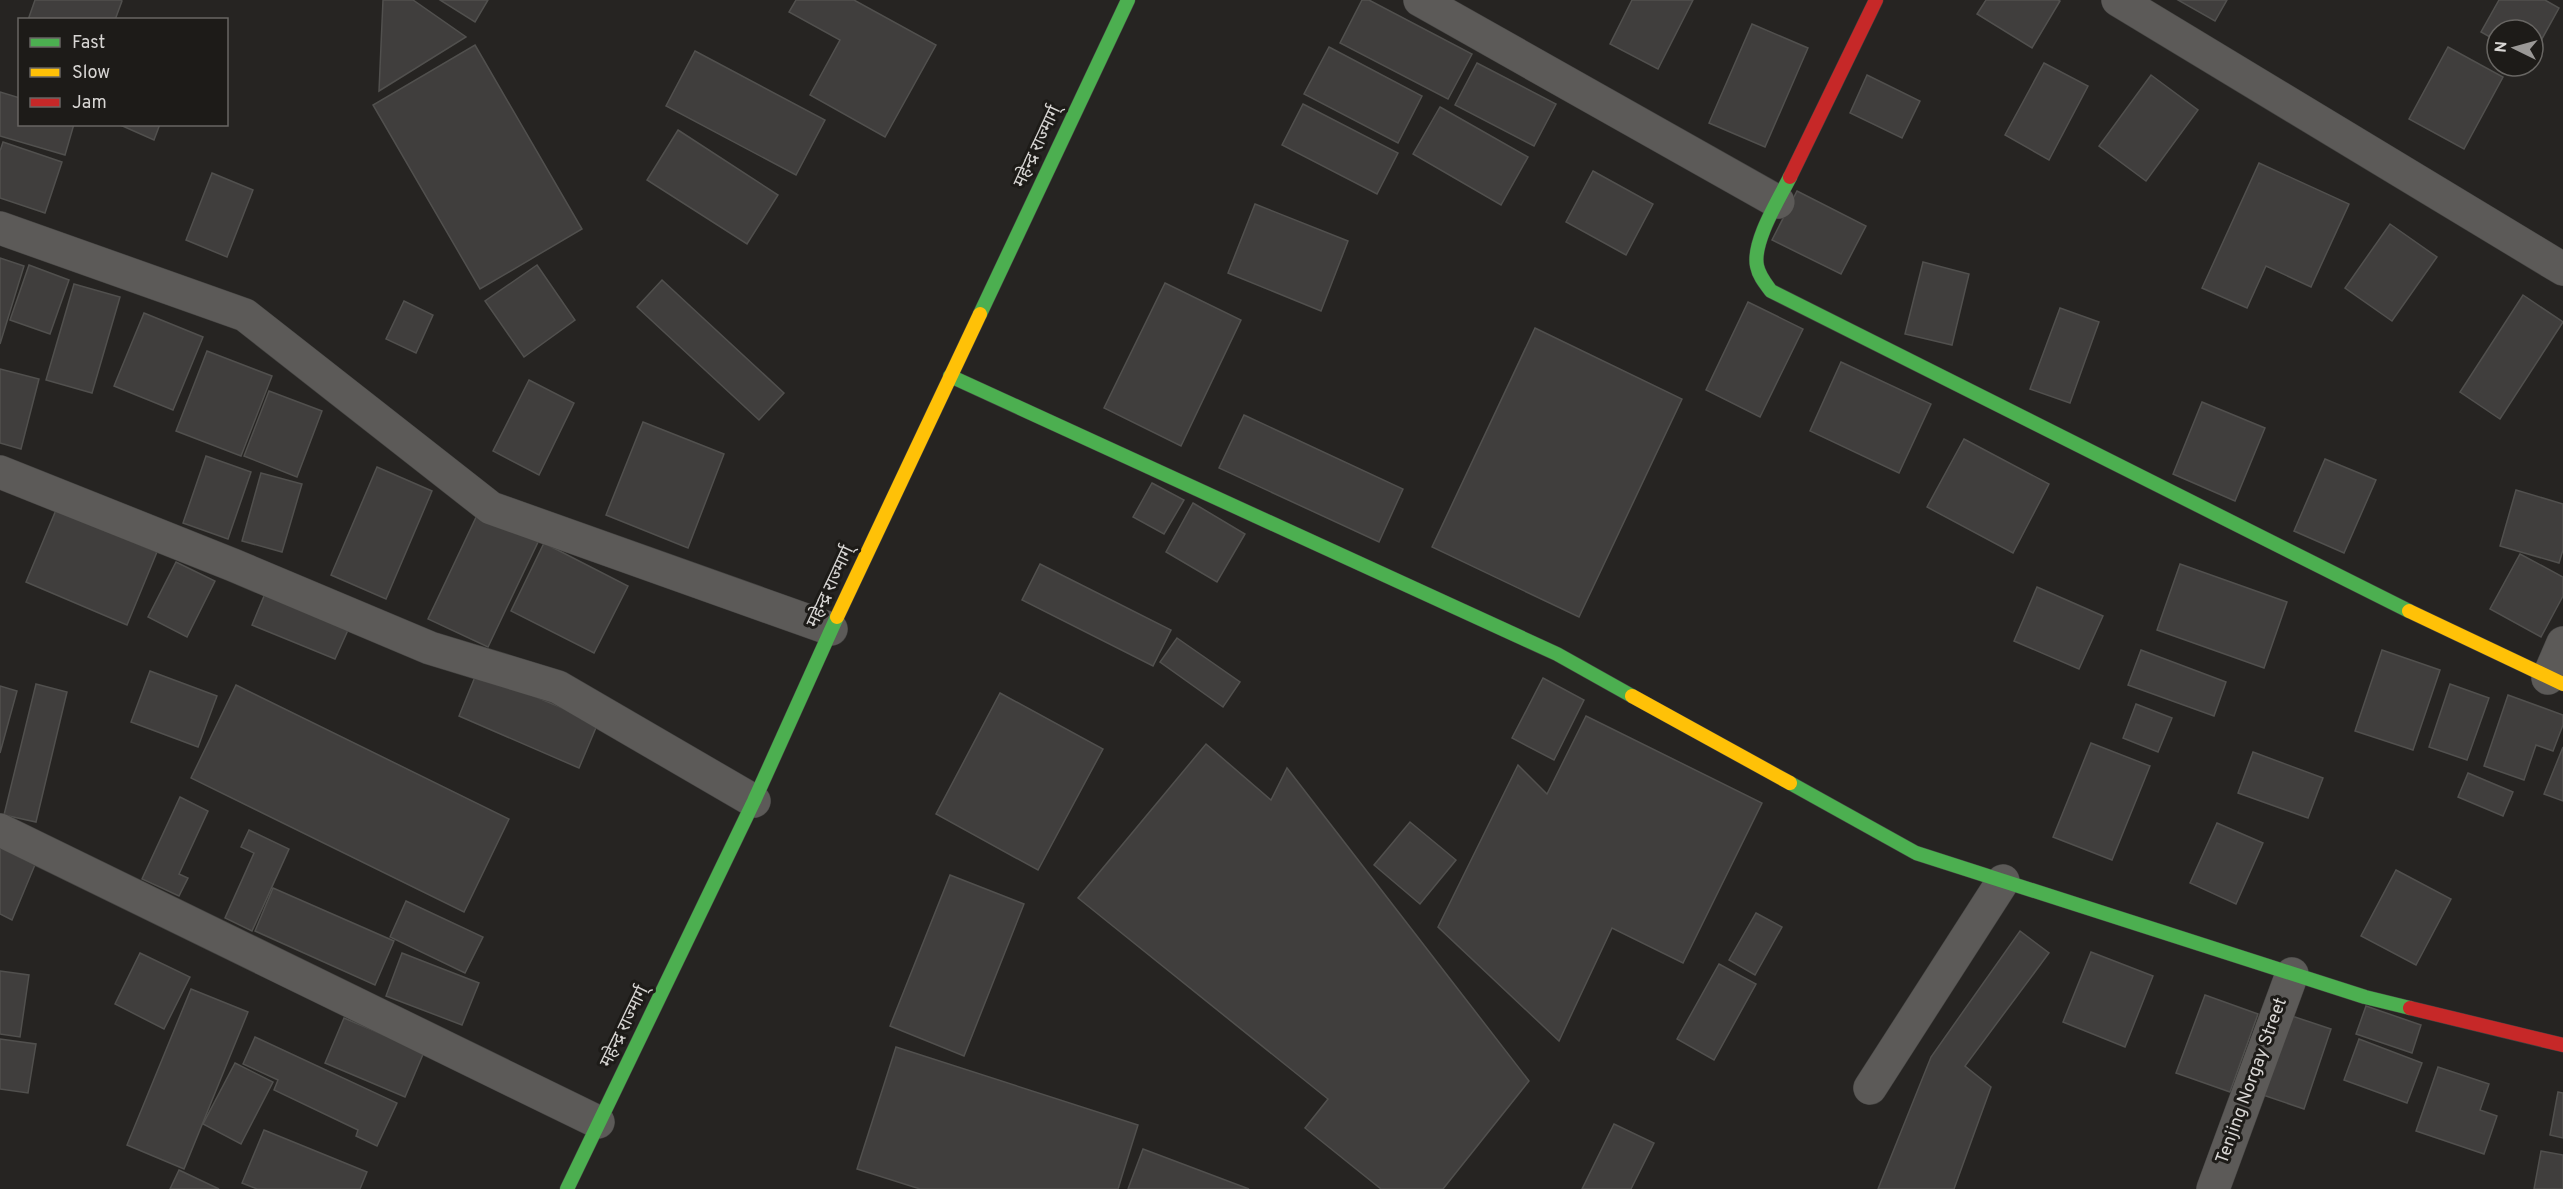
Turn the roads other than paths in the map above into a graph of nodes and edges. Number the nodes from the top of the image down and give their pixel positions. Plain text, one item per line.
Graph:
1 (1128, 0) edge
2 (1420, 0) edge
3 (1876, 0) edge
4 (2118, 0) edge
5 (1778, 202) junction
6 (0, 228) edge
7 (2563, 269) edge
8 (950, 375) junction
9 (0, 472) edge
10 (831, 629) junction
11 (2563, 643) edge
12 (2556, 681) edge
13 (754, 801) junction
14 (0, 830) edge
15 (2003, 881) junction
16 (2292, 974) junction
17 (2563, 1045) edge
18 (1870, 1088) dead end
19 (598, 1122) junction
20 (567, 1189) edge
21 (2214, 1189) edge

1 - 8 main road, महेन्द्र राज्मार्ग्
2 - 5 street
3 - 5 main road
4 - 7 street
5 - 12 main road
6 - 10 street
8 - 10 main road, महेन्द्र राज्मार्ग्
8 - 15 main road
9 - 13 street
10 - 13 main road, महेन्द्र राज्मार्ग्
11 - 12 street
13 - 19 main road, महेन्द्र राज्मार्ग्
14 - 19 street
15 - 16 main road
15 - 18 street
16 - 17 main road
16 - 21 street, Tenjing Norgay Street
19 - 20 main road, महेन्द्र राज्मार्ग्

